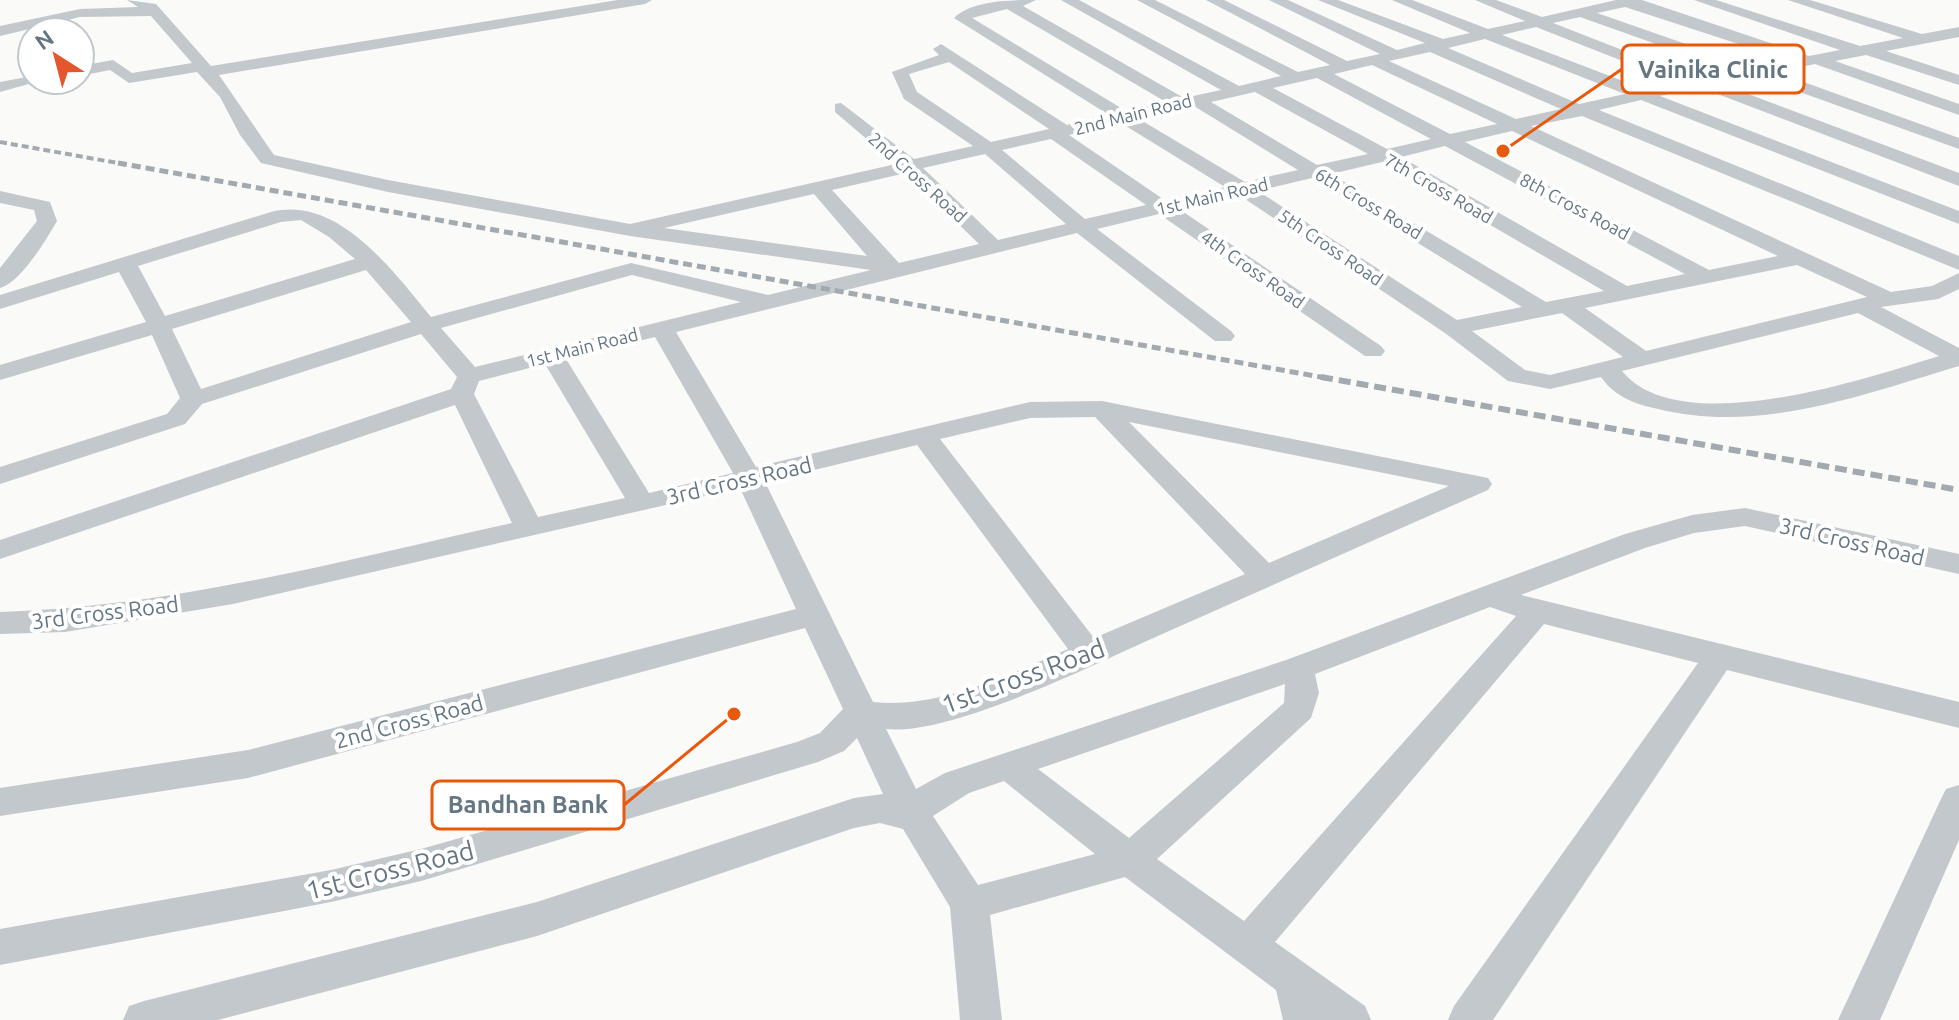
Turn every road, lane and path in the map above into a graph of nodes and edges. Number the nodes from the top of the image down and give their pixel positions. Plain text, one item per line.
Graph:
1 (134, 0) edge
2 (645, 0) edge
3 (1029, 0) edge
4 (1068, 0) edge
5 (1144, 0) edge
6 (1213, 0) edge
7 (1276, 0) edge
8 (1399, 0) edge
9 (1482, 0) edge
10 (1559, 0) edge
11 (1701, 0) edge
12 (1795, 0) edge
13 (1328, 1) edge
14 (1631, 1) edge
15 (1009, 4) junction
16 (155, 11) junction
17 (1584, 11) junction
18 (1538, 22) junction
19 (1924, 29) junction
20 (1959, 30) edge
21 (0, 31) edge
22 (1482, 34) junction
23 (1437, 46) junction
24 (1959, 50) edge
25 (1863, 51) junction
26 (1396, 55) junction
27 (1374, 60) junction
28 (1816, 61) junction
29 (1344, 66) junction
30 (96, 68) edge
31 (203, 70) junction
32 (1318, 72) junction
33 (1756, 72) junction
34 (1295, 77) junction
35 (1959, 80) edge
36 (1697, 83) junction
37 (1255, 85) junction
38 (1234, 90) junction
39 (1641, 97) junction
40 (1186, 100) junction
41 (841, 108) dead end
42 (1959, 110) edge
43 (1582, 111) junction
44 (1126, 115) junction
45 (1514, 126) junction
46 (1060, 132) junction
47 (1451, 141) junction
48 (1959, 144) edge
49 (987, 147) junction
50 (1384, 156) junction
51 (910, 166) junction
52 (1318, 172) junction
53 (1959, 180) edge
54 (820, 188) junction
55 (1242, 189) junction
56 (0, 197) edge
57 (1165, 208) junction
58 (1959, 218) edge
59 (1082, 227) junction
60 (630, 230) junction
61 (994, 247) junction
62 (1798, 258) junction
63 (369, 262) junction
64 (126, 264) junction
65 (1959, 264) edge
66 (896, 267) junction
67 (1703, 275) junction
68 (2, 277) edge
69 (1959, 280) edge
70 (1622, 292) junction
71 (1888, 299) junction
72 (0, 302) edge
73 (769, 302) junction
74 (1567, 306) junction
75 (1861, 306) junction
76 (1543, 310) junction
77 (159, 325) junction
78 (423, 326) junction
79 (662, 328) junction
80 (1453, 328) junction
81 (1223, 336) dead end
82 (1373, 351) dead end
83 (551, 354) junction
84 (1959, 358) edge
85 (1642, 359) junction
86 (1608, 368) junction
87 (0, 373) edge
88 (466, 385) junction
89 (193, 399) junction
90 (1102, 409) junction
91 (924, 436) junction
92 (0, 476) edge
93 (749, 478) junction
94 (1478, 484) joint
95 (642, 503) junction
96 (528, 526) junction
97 (0, 550) edge
98 (1959, 564) edge
99 (1265, 577) junction
100 (1491, 596) junction
101 (1537, 612) junction
102 (813, 615) junction
103 (0, 623) edge
104 (1089, 654) junction
105 (1720, 655) junction
106 (1297, 668) junction
107 (1959, 715) edge
108 (862, 719) junction
109 (1008, 765) junction
110 (1959, 799) edge
111 (0, 802) edge
112 (909, 809) junction
113 (1130, 860) junction
114 (969, 904) junction
115 (1248, 945) junction
116 (0, 947) edge
117 (1294, 979) junction
118 (977, 1018) edge
119 (144, 1020) edge
120 (1304, 1020) edge
121 (1350, 1020) edge
122 (1469, 1020) edge
123 (1859, 1020) edge

1 - 16 street
2 - 31 street
3 - 15 street
4 - 38 street
5 - 34 street
6 - 29 street
7 - 26 street
8 - 22 street
9 - 18 street
10 - 17 street
11 - 25 street
12 - 19 street
13 - 23 street
14 - 17 street, 2nd Main Road
14 - 28 street
15 - 40 street, 6th Cross Road
15 - 44 street, 5th Cross Road
16 - 21 street
16 - 31 street
17 - 18 street, 2nd Main Road
17 - 33 street
18 - 22 street, 2nd Main Road
18 - 36 street
19 - 20 street, 1st Main Road
19 - 24 street
19 - 25 street, 1st Main Road
22 - 23 street, 2nd Main Road
22 - 39 street
23 - 26 street, 2nd Main Road
23 - 43 street
25 - 28 street, 1st Main Road
25 - 35 street
26 - 27 street, 2nd Main Road
27 - 29 street, 2nd Main Road
27 - 45 street
28 - 33 street, 1st Main Road
28 - 42 street
29 - 32 street, 2nd Main Road
30 - 31 street
31 - 60 street
32 - 34 street, 2nd Main Road
32 - 47 street, 8th Cross Road
33 - 36 street, 1st Main Road
33 - 48 street
34 - 37 street, 2nd Main Road
36 - 39 street, 1st Main Road
36 - 53 street
37 - 38 street, 2nd Main Road
37 - 50 street, 7th Cross Road
38 - 40 street, 2nd Main Road
39 - 43 street, 1st Main Road
39 - 58 street
40 - 44 street, 2nd Main Road
40 - 52 street, 6th Cross Road
41 - 51 street, 2nd Cross Road
43 - 45 street, 1st Main Road
43 - 65 street
44 - 46 street, 2nd Main Road
44 - 55 street, 5th Cross Road
45 - 47 street, 1st Main Road
45 - 62 street
46 - 49 street, 2nd Main Road
46 - 49 street, 4th Cross Road
46 - 57 street, 4th Cross Road
47 - 50 street, 1st Main Road
47 - 67 street, 8th Cross Road
49 - 51 street, 2nd Main Road
49 - 59 street
50 - 52 street, 1st Main Road
50 - 70 street, 7th Cross Road
51 - 54 street, 2nd Main Road
51 - 61 street, 2nd Cross Road
52 - 55 street, 1st Main Road
52 - 76 street, 6th Cross Road
54 - 60 street, 2nd Main Road
54 - 66 street
55 - 57 street, 1st Main Road
55 - 80 street, 5th Cross Road
56 - 68 street
57 - 59 street, 1st Main Road
57 - 82 street, 4th Cross Road
59 - 61 street, 1st Main Road
59 - 81 street
60 - 66 street
61 - 66 street, 1st Main Road
62 - 67 street
62 - 71 street
63 - 64 street
63 - 77 street
63 - 78 street
64 - 72 street
64 - 77 street
66 - 73 street, 1st Main Road
67 - 70 street
69 - 71 street, 5th Cross Road
70 - 74 street
71 - 75 street, 5th Cross Road
73 - 78 street
73 - 79 street, 1st Main Road
74 - 76 street
74 - 85 street
75 - 84 street
75 - 85 street, 5th Cross Road
76 - 80 street
77 - 87 street
77 - 89 street
78 - 88 street
78 - 89 street
79 - 83 street, 1st Main Road
79 - 93 street
80 - 86 street, 5th Cross Road
83 - 88 street, 1st Main Road
83 - 95 street
84 - 86 street
85 - 86 street, 5th Cross Road
88 - 96 street
88 - 97 street, 1st Main Road
89 - 92 street
90 - 91 street, 3rd Cross Road
90 - 94 street, 3rd Cross Road
90 - 99 street
91 - 93 street, 3rd Cross Road
91 - 104 street
93 - 95 street, 3rd Cross Road
93 - 102 street
94 - 99 street, 1st Cross Road
95 - 96 street, 3rd Cross Road
96 - 103 street, 3rd Cross Road
98 - 100 street, 3rd Cross Road
99 - 104 street, 1st Cross Road
100 - 101 street
100 - 106 street, 3rd Cross Road
101 - 105 street
101 - 115 street
102 - 108 street
102 - 111 street, 2nd Cross Road
104 - 108 street, 1st Cross Road
105 - 107 street
105 - 122 street
106 - 109 street, 3rd Cross Road
106 - 113 street
108 - 112 street
108 - 116 street, 1st Cross Road
109 - 112 street, 3rd Cross Road
109 - 113 street
110 - 123 street
112 - 114 street
112 - 119 street
113 - 114 street
113 - 115 street
114 - 118 street
115 - 117 street
117 - 120 street
117 - 121 street

